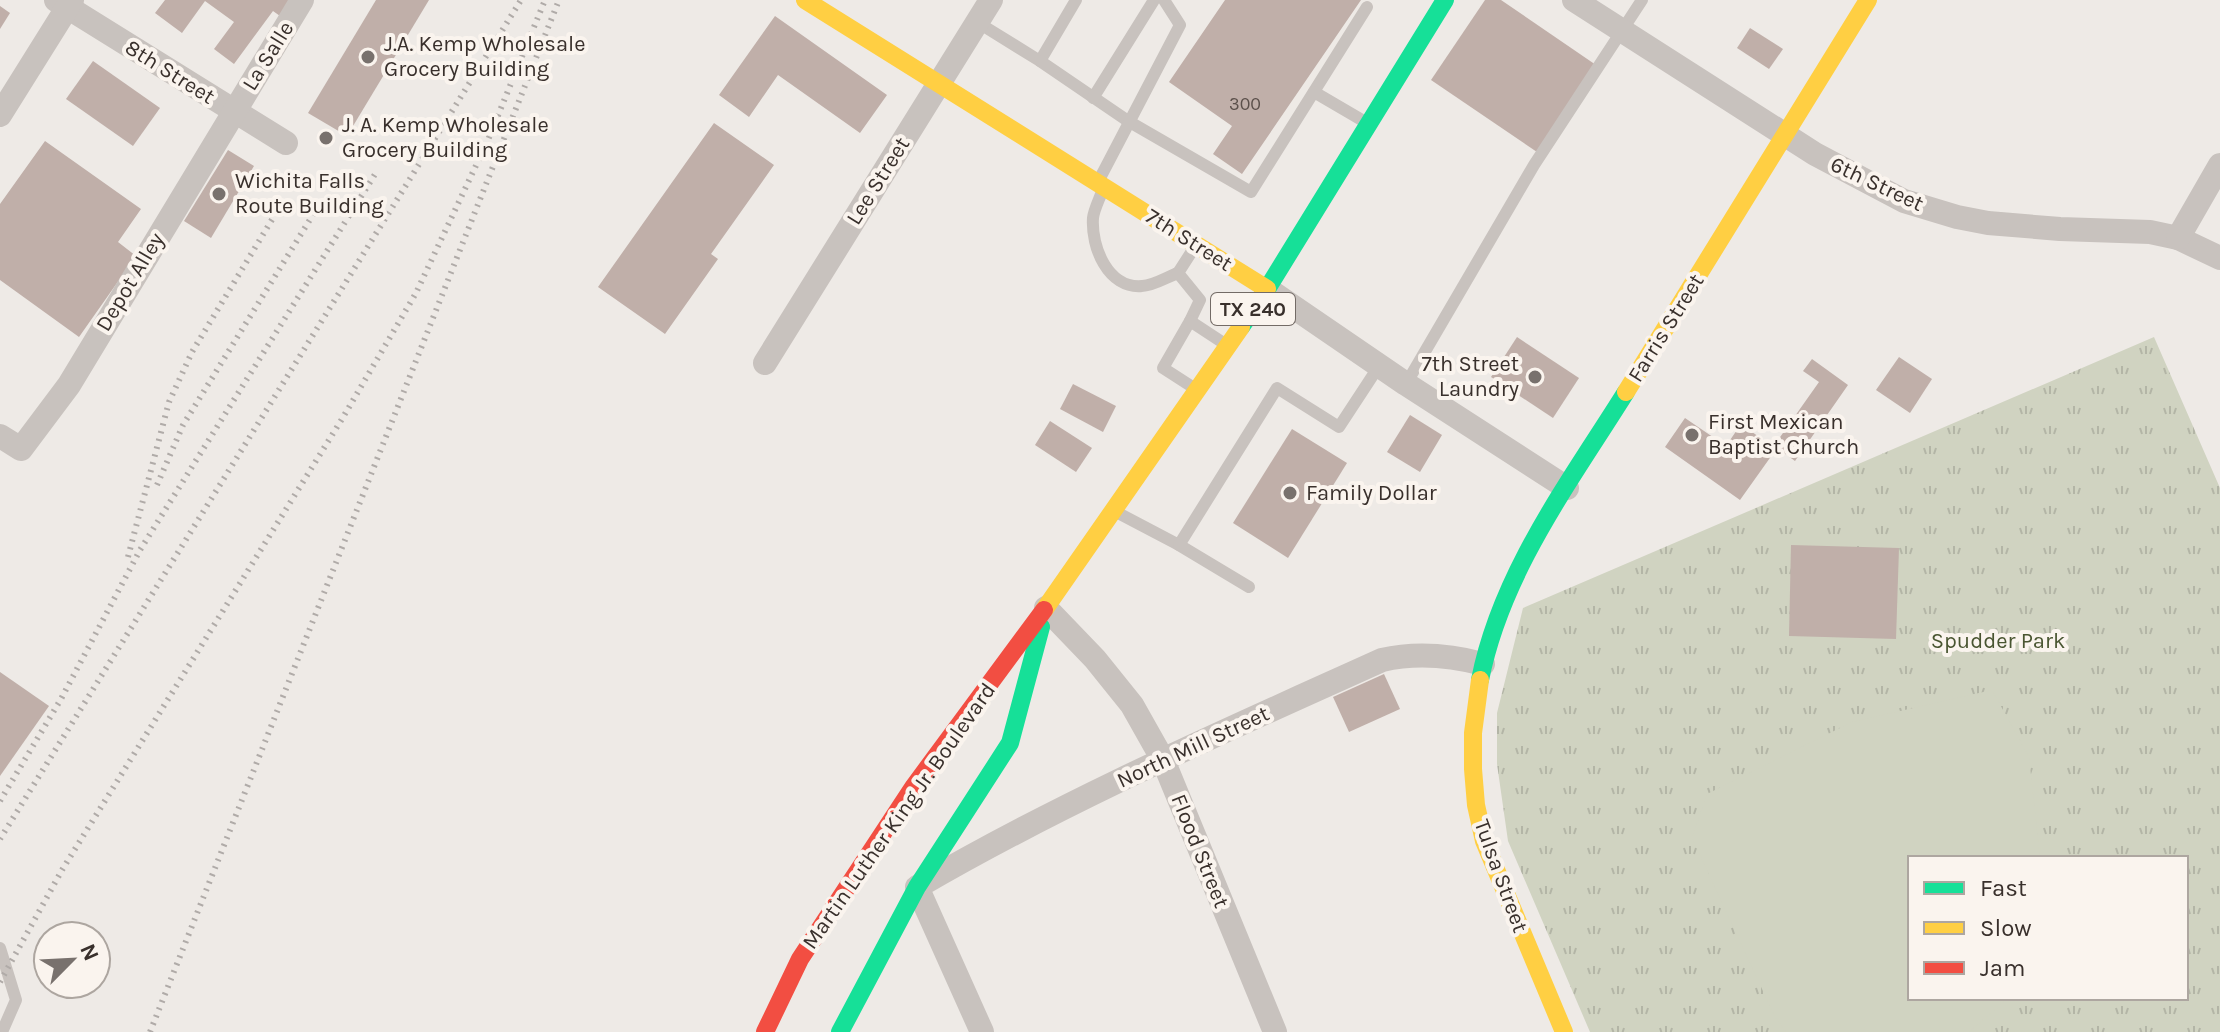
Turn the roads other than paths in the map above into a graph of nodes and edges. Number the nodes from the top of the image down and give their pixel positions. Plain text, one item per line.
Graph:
1 (302, 0) edge
2 (805, 0) edge
3 (991, 0) edge
4 (1076, 0) edge
5 (1154, 0) edge
6 (1164, 0) edge
7 (1445, 0) edge
8 (1574, 0) edge
9 (1642, 0) edge
10 (1868, 0) edge
11 (65, 2) edge
12 (1367, 7) dead end
13 (977, 22) junction
14 (1623, 31) junction
15 (1040, 61) junction
16 (940, 82) junction
17 (1314, 92) junction
18 (1093, 98) junction
19 (233, 111) junction
20 (0, 115) edge
21 (1128, 121) junction
22 (1368, 124) junction
23 (1786, 135) junction
24 (286, 143) dead end
25 (2220, 165) edge
26 (1101, 185) junction
27 (2178, 238) junction
28 (1195, 245) junction
29 (2220, 258) edge
30 (1178, 273) junction
31 (1267, 289) junction
32 (1190, 321) junction
33 (1228, 345) junction
34 (765, 363) dead end
35 (1379, 366) junction
36 (1406, 384) junction
37 (1197, 390) junction
38 (0, 436) edge
39 (1567, 488) junction
40 (1114, 510) junction
41 (1179, 545) junction
42 (1249, 587) dead end
43 (1046, 608) junction
44 (1483, 664) junction
45 (1163, 760) junction
46 (917, 887) junction
47 (0, 948) edge
48 (2, 1032) edge
49 (765, 1032) edge
50 (840, 1032) edge
51 (982, 1032) edge
52 (1275, 1032) edge
53 (1564, 1032) edge

1 - 19 street, La Salle
2 - 16 main road, 7th Street
3 - 13 street, Lee Street
4 - 15 lane
5 - 18 lane
6 - 21 lane
7 - 22 main road, Martin Luther King Jr. Boulevard / TX 240
8 - 14 street, 6th Street
9 - 14 lane
10 - 23 main road, Farris Street
11 - 19 street, 8th Street
11 - 20 street
12 - 17 lane
13 - 15 lane
13 - 16 street, Lee Street
14 - 23 street, 6th Street
14 - 36 lane
15 - 18 lane
16 - 26 main road, 7th Street
16 - 34 street, Lee Street
17 - 21 lane
17 - 22 lane
18 - 21 lane
19 - 24 street, 8th Street
19 - 38 street, Depot Alley
21 - 26 lane
22 - 31 main road, Martin Luther King Jr. Boulevard / TX 240
23 - 27 street, 6th Street
23 - 39 main road, Farris Street
25 - 27 street
26 - 28 main road, 7th Street
26 - 30 lane
27 - 29 street, 6th Street
28 - 30 lane
28 - 31 main road, 7th Street
30 - 32 lane
31 - 33 main road, Martin Luther King Jr. Boulevard / TX 240
31 - 35 street, 7th Street
32 - 33 lane
32 - 37 lane
33 - 37 main road, Martin Luther King Jr. Boulevard / TX 240
35 - 36 street, 7th Street
35 - 41 lane
36 - 39 street, 7th Street
37 - 40 main road, Martin Luther King Jr. Boulevard / TX 240
39 - 44 main road, Farris Street
40 - 41 lane
40 - 43 main road, Martin Luther King Jr. Boulevard / TX 240
41 - 42 lane
43 - 45 street, Flood Street
43 - 46 main road, Martin Luther King Jr. Boulevard / TX 240
43 - 49 main road, Martin Luther King Jr. Boulevard / TX 240
44 - 45 street, North Mill Street
44 - 53 main road, Tulsa Street
45 - 46 street, North Mill Street
45 - 52 street, Flood Street
46 - 50 main road, Martin Luther King Jr. Boulevard / TX 240
46 - 51 street
47 - 48 lane

